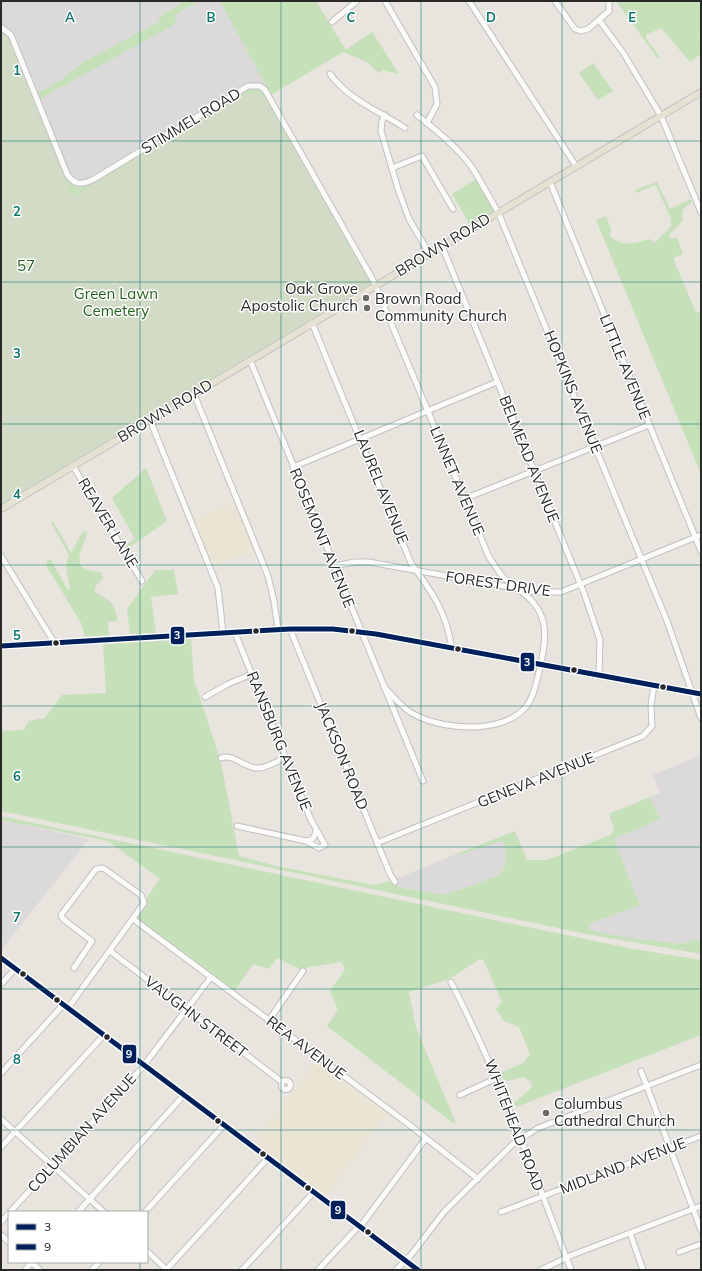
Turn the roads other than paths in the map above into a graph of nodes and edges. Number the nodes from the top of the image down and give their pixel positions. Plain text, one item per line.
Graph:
1 (357, 1) edge
2 (385, 1) edge
3 (469, 1) edge
4 (555, 1) edge
5 (609, 1) edge
6 (599, 20) junction
7 (332, 22) dead end
8 (1, 27) edge
9 (330, 74) dead end
10 (701, 92) edge
11 (417, 114) dead end
12 (385, 115) junction
13 (661, 116) junction
14 (427, 123) junction
15 (405, 128) dead end
16 (576, 166) junction
17 (392, 168) junction
18 (550, 182) junction
19 (454, 209) dead end
20 (498, 212) junction
21 (701, 212) edge
22 (442, 246) junction
23 (429, 253) junction
24 (375, 285) junction
25 (312, 323) junction
26 (250, 360) junction
27 (497, 382) junction
28 (194, 394) junction
29 (427, 409) junction
30 (150, 420) junction
31 (649, 426) junction
32 (361, 438) junction
33 (595, 447) junction
34 (73, 466) junction
35 (293, 467) junction
36 (534, 471) junction
37 (464, 499) junction
38 (1, 509) edge
39 (701, 535) edge
40 (695, 537) junction
41 (701, 551) edge
42 (1, 556) edge
43 (641, 559) junction
44 (334, 566) junction
45 (417, 571) junction
46 (142, 581) dead end
47 (581, 584) junction
48 (518, 588) junction
49 (290, 629) junction
50 (278, 630) junction
51 (361, 632) junction
52 (224, 633) junction
53 (235, 633) junction
54 (54, 642) junction
55 (1, 646) edge
56 (452, 648) junction
57 (541, 664) junction
58 (252, 674) junction
59 (599, 675) junction
60 (654, 685) junction
61 (384, 687) junction
62 (692, 692) junction
63 (701, 694) edge
64 (205, 697) dead end
65 (701, 718) edge
66 (221, 758) dead end
67 (285, 758) junction
68 (423, 781) dead end
69 (237, 826) dead end
70 (316, 831) junction
71 (306, 841) junction
72 (377, 843) junction
73 (395, 882) dead end
74 (133, 919) junction
75 (110, 951) junction
76 (1, 958) edge
77 (74, 968) dead end
78 (15, 969) junction
79 (303, 971) dead end
80 (211, 977) junction
81 (451, 982) dead end
82 (1, 984) edge
83 (66, 1006) junction
84 (186, 1009) junction
85 (269, 1020) junction
86 (104, 1035) junction
87 (144, 1065) junction
88 (701, 1065) edge
89 (641, 1071) dead end
90 (1, 1074) edge
91 (497, 1078) junction
92 (282, 1082) dead end
93 (646, 1086) junction
94 (460, 1094) dead end
95 (184, 1095) junction
96 (1, 1119) edge
97 (224, 1125) junction
98 (16, 1132) junction
99 (701, 1136) edge
100 (426, 1138) junction
101 (520, 1139) junction
102 (1, 1147) edge
103 (670, 1148) junction
104 (268, 1158) junction
105 (53, 1165) junction
106 (478, 1179) junction
107 (314, 1192) junction
108 (543, 1197) junction
109 (90, 1199) junction
110 (701, 1206) edge
111 (693, 1209) junction
112 (12, 1211) edge
113 (79, 1211) edge
114 (103, 1211) edge
115 (146, 1211) edge
116 (501, 1212) dead end
117 (360, 1226) junction
118 (701, 1230) edge
119 (630, 1233) junction
120 (701, 1244) edge
121 (148, 1252) edge
122 (679, 1252) dead end
123 (566, 1258) junction
124 (405, 1260) junction
125 (32, 1263) edge
126 (40, 1270) edge
127 (167, 1270) edge
128 (242, 1270) edge
129 (318, 1270) edge
130 (396, 1270) edge
131 (418, 1270) edge
132 (541, 1270) edge
133 (571, 1270) edge
134 (643, 1270) edge

1 - 7 street
2 - 14 street
3 - 16 street
4 - 6 street
5 - 6 street
6 - 13 street
8 - 24 street, STIMMEL ROAD
9 - 12 street
10 - 13 main road, BROWN ROAD
11 - 14 street, HOPKINS AVENUE
12 - 15 street
12 - 17 street
13 - 16 main road, BROWN ROAD
13 - 21 street
14 - 20 street, HOPKINS AVENUE
16 - 18 main road, BROWN ROAD
17 - 19 street
17 - 23 street
18 - 20 main road, BROWN ROAD
18 - 31 street, LITTLE AVENUE
20 - 22 main road, BROWN ROAD
20 - 33 street, HOPKINS AVENUE
22 - 23 main road, BROWN ROAD
22 - 27 street, BELMEAD AVENUE
23 - 24 main road, BROWN ROAD
24 - 25 main road, BROWN ROAD
24 - 29 street, LINNET AVENUE
25 - 26 main road, BROWN ROAD
25 - 32 street, LAUREL AVENUE
26 - 28 main road, BROWN ROAD
26 - 35 street, ROSEMONT AVENUE
27 - 29 street
27 - 36 street, BELMEAD AVENUE
28 - 30 main road, BROWN ROAD
28 - 50 street
29 - 32 street
29 - 37 street, LINNET AVENUE
30 - 34 main road, BROWN ROAD
30 - 52 street
31 - 33 street
31 - 40 street, LITTLE AVENUE
32 - 35 street
32 - 45 street, LAUREL AVENUE
33 - 36 street
33 - 43 street, HOPKINS AVENUE
34 - 38 main road, BROWN ROAD
34 - 46 street, REAVER LANE
35 - 44 street, ROSEMONT AVENUE
36 - 37 street
36 - 47 street, BELMEAD AVENUE
37 - 48 street, LINNET AVENUE
39 - 40 street, FOREST DRIVE
40 - 41 street, LITTLE AVENUE
40 - 43 street, FOREST DRIVE
42 - 54 street
43 - 47 street, FOREST DRIVE
43 - 62 street, HOPKINS AVENUE
44 - 45 street, FOREST DRIVE
44 - 51 street, ROSEMONT AVENUE
45 - 48 street, FOREST DRIVE
45 - 56 street, LAUREL AVENUE
47 - 48 street, FOREST DRIVE
47 - 59 street, BELMEAD AVENUE
48 - 57 street, LINNET AVENUE
49 - 50 main road
49 - 51 main road
49 - 72 street, JACKSON ROAD
50 - 53 main road
51 - 56 main road
51 - 61 street, ROSEMONT AVENUE
52 - 53 main road
52 - 54 main road
53 - 58 street, RANSBURG AVENUE
54 - 55 main road
56 - 57 main road
57 - 59 main road
57 - 61 street, LINNET AVENUE
58 - 64 street
58 - 67 street, RANSBURG AVENUE
59 - 60 main road
60 - 62 main road
60 - 72 street, GENEVA AVENUE
61 - 68 street, ROSEMONT AVENUE
62 - 63 main road
62 - 65 street, HOPKINS AVENUE
66 - 67 street
67 - 70 street, RANSBURG AVENUE
69 - 71 street
70 - 71 street
70 - 71 street, RANSBURG AVENUE
72 - 73 street, JACKSON ROAD
74 - 75 street
74 - 77 street
74 - 80 street, REA AVENUE
75 - 83 street
75 - 84 street, VAUGHN STREET
76 - 78 street
78 - 82 street
78 - 83 street
79 - 85 street
80 - 84 street, COLUMBIAN AVENUE
80 - 85 street, REA AVENUE
81 - 91 street, WHITEHEAD ROAD
83 - 86 street
83 - 90 street
84 - 87 street, COLUMBIAN AVENUE
84 - 92 street, VAUGHN STREET
85 - 100 street, REA AVENUE
86 - 87 street
86 - 98 street
87 - 95 street
87 - 105 street, COLUMBIAN AVENUE
88 - 93 street
89 - 93 street
91 - 94 street
91 - 101 street, WHITEHEAD ROAD
93 - 101 street
93 - 103 street
95 - 97 street
95 - 109 street
96 - 98 street
97 - 104 street
97 - 115 street
98 - 102 street
98 - 105 street
99 - 103 street, MIDLAND AVENUE
100 - 106 street, REA AVENUE
100 - 117 street
101 - 106 street
101 - 108 street, WHITEHEAD ROAD
103 - 108 street, MIDLAND AVENUE
103 - 111 street
104 - 107 street
104 - 127 street
105 - 109 street
105 - 112 street, COLUMBIAN AVENUE
106 - 124 street
107 - 117 street
107 - 128 street
108 - 116 street, MIDLAND AVENUE
108 - 123 street, WHITEHEAD ROAD
109 - 113 street
109 - 114 street
110 - 111 street
111 - 118 street
111 - 119 street
117 - 124 street
117 - 129 street
119 - 123 street
119 - 134 street
120 - 122 street
121 - 127 street
123 - 132 street
123 - 133 street, WHITEHEAD ROAD
124 - 130 street
124 - 131 street
125 - 126 street

